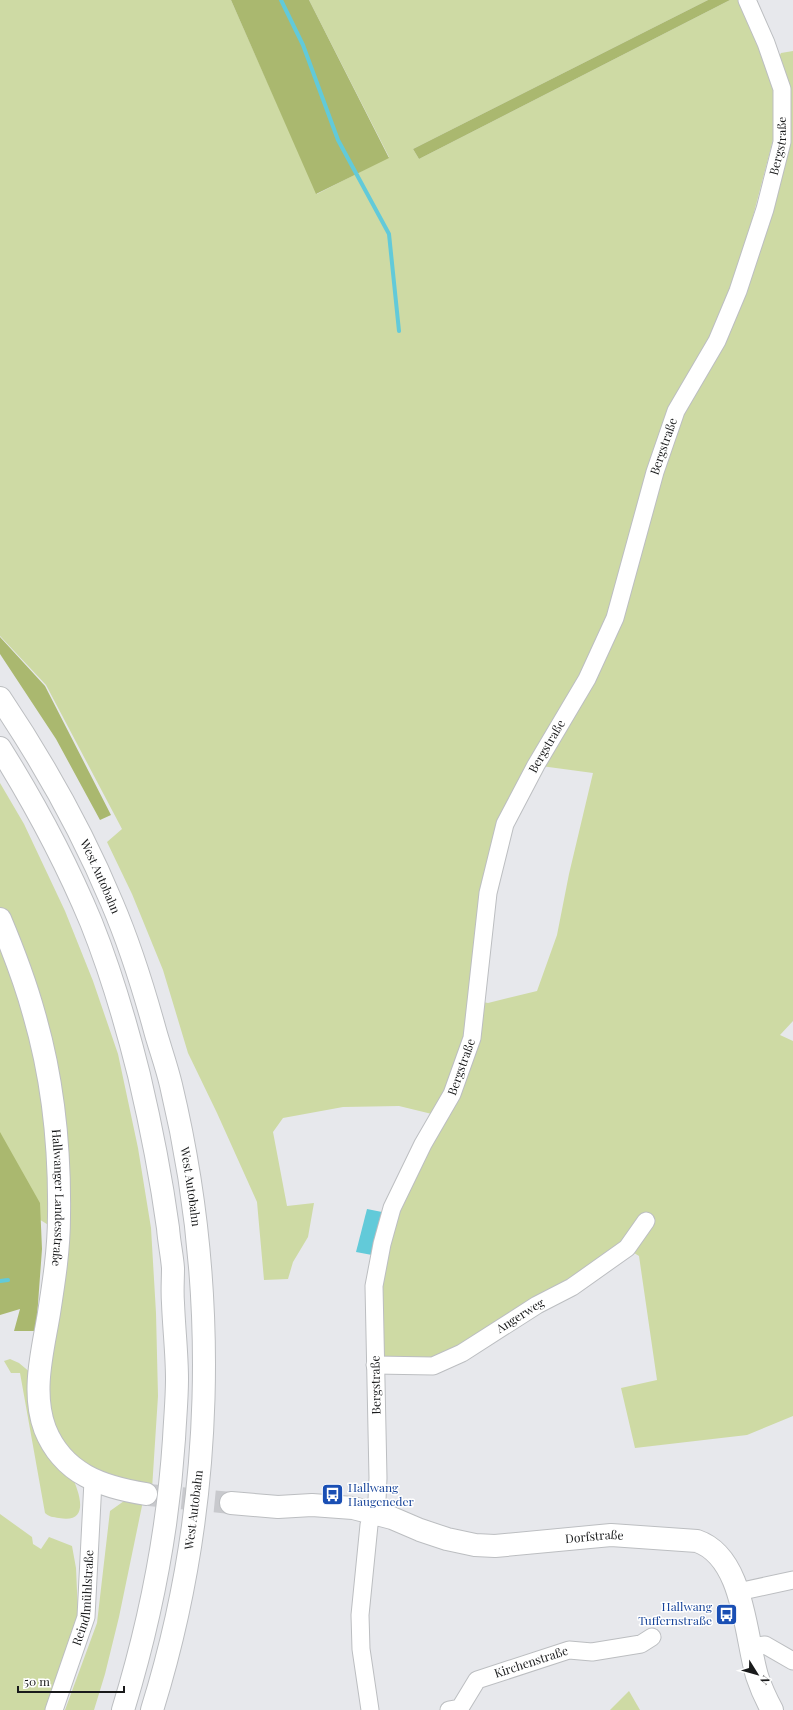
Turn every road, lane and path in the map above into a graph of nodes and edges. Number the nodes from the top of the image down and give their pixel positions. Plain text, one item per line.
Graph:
1 (747, 0) edge
2 (0, 698) edge
3 (0, 748) edge
4 (0, 919) edge
5 (646, 1221) dead end
6 (375, 1365) junction
7 (93, 1481) junction
8 (146, 1494) tunnel mouth
9 (231, 1503) tunnel mouth
10 (373, 1513) junction
11 (793, 1580) edge
12 (738, 1592) junction
13 (652, 1637) dead end
14 (750, 1647) junction
15 (793, 1661) edge
16 (54, 1710) edge
17 (123, 1710) edge
18 (152, 1710) edge
19 (370, 1710) edge
20 (449, 1710) edge
21 (772, 1710) edge

1 - 6 street, Bergstraße
2 - 18 main road, West Autobahn
3 - 17 main road
4 - 7 main road, Hallwanger Landesstraße
5 - 6 street, Angerweg
6 - 10 street, Bergstraße
7 - 8 main road, Hallwanger Landesstraße
7 - 16 street, Reindlmühlstraße
9 - 10 main road, Dorfstraße
10 - 12 main road, Dorfstraße
10 - 19 street
11 - 12 street
12 - 14 main road, Dorfstraße
13 - 20 street, Kirchenstraße
14 - 15 street
14 - 21 main road, Dorfstraße

